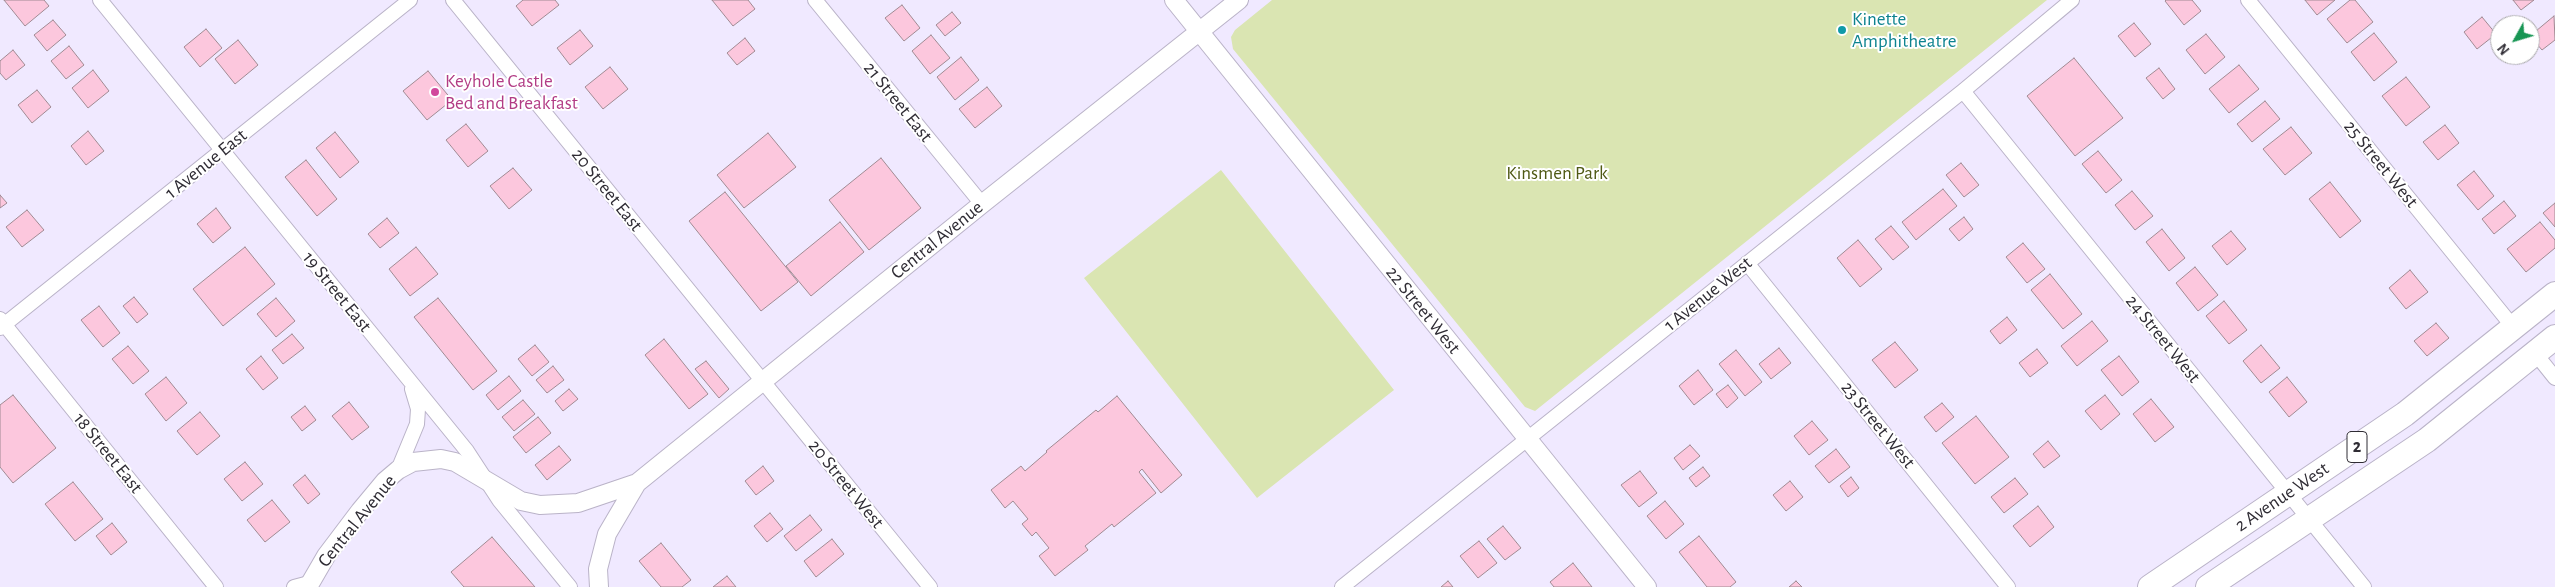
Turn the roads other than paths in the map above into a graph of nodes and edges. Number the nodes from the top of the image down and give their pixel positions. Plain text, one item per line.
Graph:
1 (100, 0) edge
2 (410, 0) edge
3 (453, 0) edge
4 (815, 0) edge
5 (1174, 0) edge
6 (1239, 0) edge
7 (2072, 0) edge
8 (2248, 0) edge
9 (1200, 33) junction
10 (1963, 91) junction
11 (222, 151) junction
12 (982, 204) junction
13 (1747, 263) junction
14 (2555, 294) edge
15 (1, 324) edge
16 (2514, 328) junction
17 (2555, 337) edge
18 (2535, 353) junction
19 (2555, 378) edge
20 (762, 381) junction
21 (410, 383) junction
22 (1526, 440) junction
23 (398, 470) junction
24 (483, 477) junction
25 (637, 483) junction
26 (2288, 493) junction
27 (2308, 519) junction
28 (304, 586) edge
29 (216, 587) edge
30 (570, 587) edge
31 (599, 587) edge
32 (930, 587) edge
33 (1342, 587) edge
34 (1647, 587) edge
35 (2008, 587) edge
36 (2150, 587) edge
37 (2208, 587) edge
38 (2364, 587) edge

1 - 11 street, 19 Street East
2 - 11 street, 1 Avenue East
3 - 20 street, 20 Street East
4 - 12 street, 21 Street East
5 - 9 street, 22 Street West
6 - 9 street, Central Avenue
7 - 10 street, 1 Avenue West
8 - 16 street, 25 Street West
9 - 12 street, Central Avenue
9 - 22 street, 22 Street West
10 - 13 street, 1 Avenue West
10 - 26 street, 24 Street West
11 - 15 street, 1 Avenue East
11 - 21 street, 19 Street East
12 - 20 street, Central Avenue
13 - 22 street, 1 Avenue West
13 - 35 street, 23 Street West
14 - 16 highway, 2 Avenue West / 2
15 - 29 street, 18 Street East
16 - 26 highway, 2 Avenue West / 2
17 - 18 highway, 2 Avenue West / 2
18 - 19 street
18 - 27 highway, 2 Avenue West / 2
20 - 25 street, Central Avenue
20 - 32 street, 20 Street West
21 - 23 street
21 - 24 street, 19 Street East
22 - 33 street, 1 Avenue West
22 - 34 street, 22 Street West
23 - 24 street, Central Avenue
23 - 28 street, Central Avenue
24 - 25 street, Central Avenue
24 - 30 street, 19 Street East
25 - 31 street, Central Avenue
26 - 27 street, 24 Street West
26 - 36 highway, 2 Avenue West / 2
27 - 37 highway, 2 Avenue West / 2
27 - 38 street, 24 Street West

